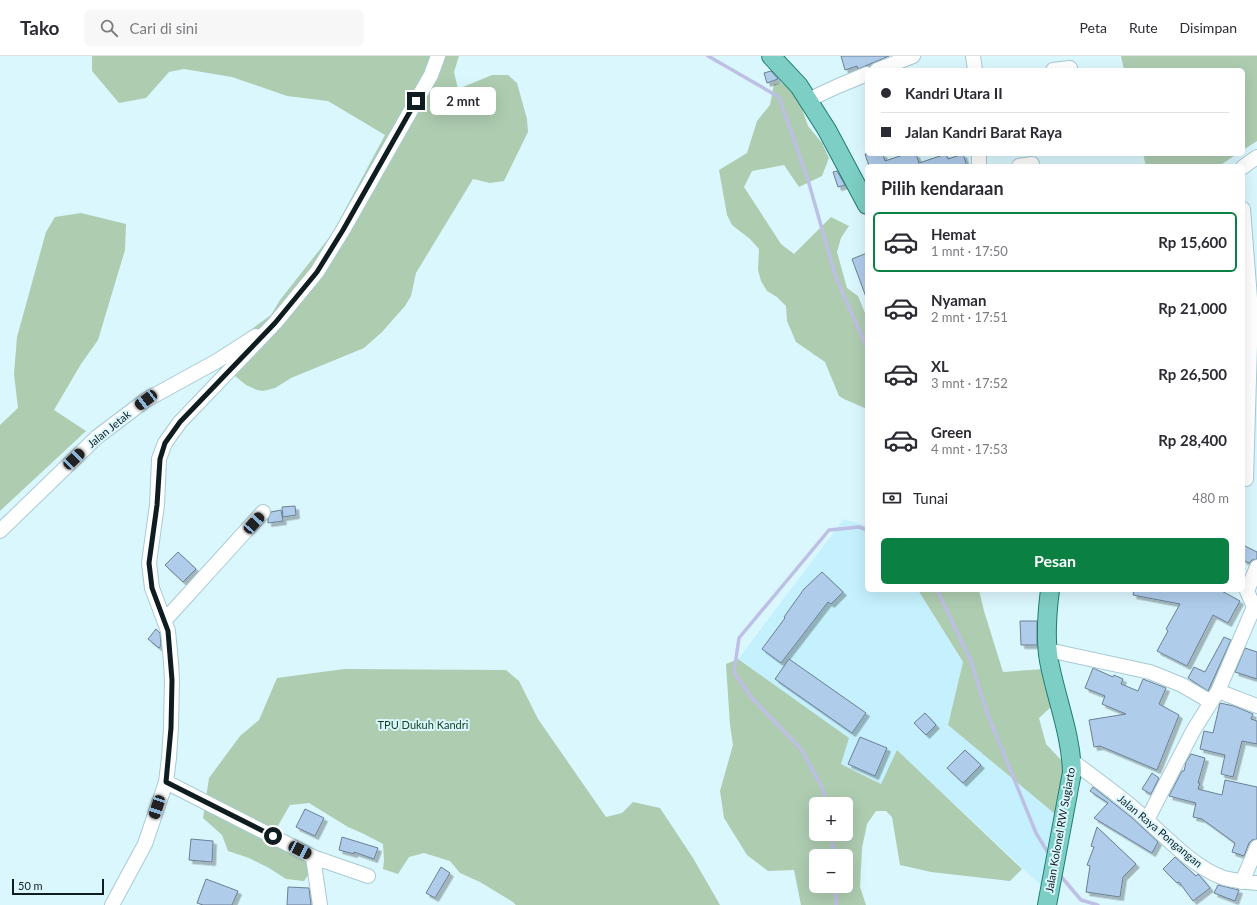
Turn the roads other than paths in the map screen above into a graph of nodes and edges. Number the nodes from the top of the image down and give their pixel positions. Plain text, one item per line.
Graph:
1 (438, 56) edge
2 (771, 56) edge
3 (913, 56) edge
4 (973, 56) edge
5 (882, 68) edge
6 (975, 68) edge
7 (865, 75) edge
8 (808, 100) junction
9 (1257, 157) edge
10 (1245, 166) edge
11 (865, 202) edge
12 (1245, 240) edge
13 (1254, 310) edge
14 (275, 323) junction
15 (1249, 479) edge
16 (263, 512) dead end
17 (0, 531) edge
18 (1257, 567) edge
19 (1050, 592) edge
20 (165, 620) junction
21 (1048, 650) junction
22 (1215, 696) junction
23 (1257, 706) edge
24 (1072, 761) junction
25 (166, 782) junction
26 (1147, 820) junction
27 (1257, 847) edge
28 (314, 860) junction
29 (368, 876) dead end
30 (1242, 882) junction
31 (1257, 883) edge
32 (112, 905) edge
33 (320, 905) edge
34 (1047, 905) edge

1 - 14 street
2 - 8 main road
3 - 5 street
4 - 6 street
7 - 8 street
8 - 11 main road
9 - 10 street
12 - 13 street
13 - 15 street
14 - 17 street, Jalan Jetak
14 - 20 street
16 - 20 street
18 - 22 street
19 - 21 main road, Jalan Kolonel RW Sugiarto
20 - 25 street
21 - 22 street
21 - 24 main road, Jalan Kolonel RW Sugiarto
22 - 23 street
22 - 26 street
24 - 26 street, Jalan Raya Pongangan
24 - 34 main road, Jalan Kolonel RW Sugiarto
25 - 28 street
25 - 32 street
26 - 30 street, Jalan Raya Pongangan
27 - 30 street
28 - 29 street
28 - 33 street
30 - 31 street, Jalan Raya Pongangan

